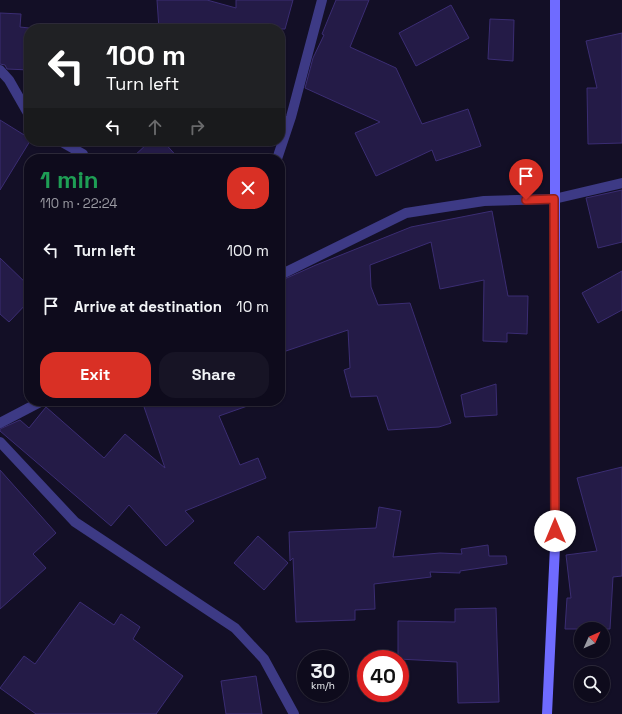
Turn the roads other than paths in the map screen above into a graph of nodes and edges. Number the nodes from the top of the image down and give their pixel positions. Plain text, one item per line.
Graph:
1 (322, 0) edge
2 (555, 0) edge
3 (0, 70) edge
4 (24, 106) edge
5 (285, 135) edge
6 (69, 146) edge
7 (83, 154) dead end
8 (622, 183) edge
9 (554, 199) junction
10 (285, 273) edge
11 (32, 406) edge
12 (0, 423) edge
13 (0, 442) edge
14 (294, 714) edge
15 (547, 714) edge

1 - 5 street
2 - 9 street
3 - 4 street
6 - 7 street
8 - 9 street
9 - 10 street
9 - 15 street
11 - 12 street
13 - 14 street

